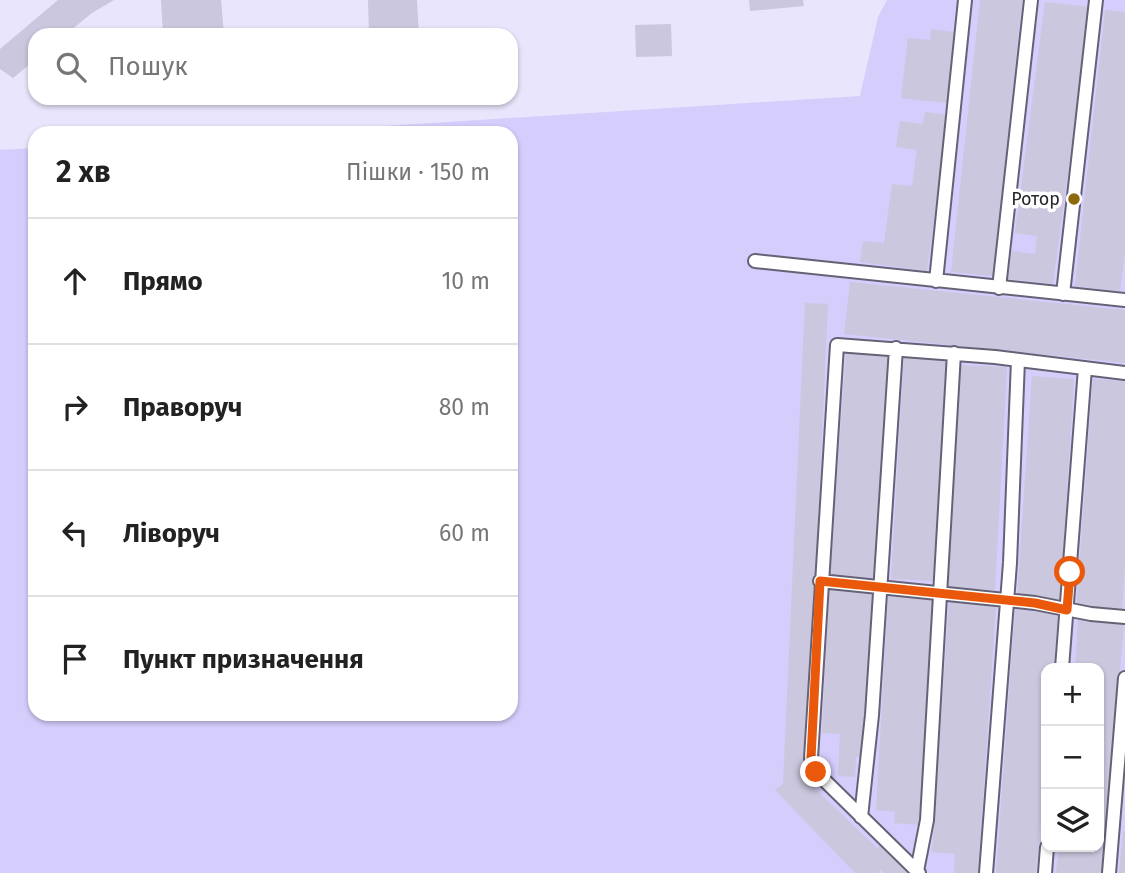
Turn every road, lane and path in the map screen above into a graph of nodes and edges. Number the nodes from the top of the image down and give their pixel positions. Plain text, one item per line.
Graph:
1 (965, 0) edge
2 (1031, 0) edge
3 (1096, 0) edge
4 (755, 261) dead end
5 (936, 281) junction
6 (999, 288) junction
7 (1063, 294) junction
8 (1125, 300) edge
9 (897, 348) junction
10 (954, 353) junction
11 (1018, 360) junction
12 (1085, 368) junction
13 (1125, 373) edge
14 (820, 581) junction
15 (880, 587) junction
16 (940, 594) junction
17 (1007, 601) junction
18 (1067, 610) junction
19 (1125, 617) edge
20 (1062, 663) edge
21 (1125, 678) edge
22 (861, 817) junction
23 (1047, 852) edge
24 (918, 872) edge
25 (986, 873) edge
26 (1045, 873) edge
27 (1109, 873) edge

1 - 5 lane
2 - 6 lane
3 - 7 lane
4 - 5 lane
5 - 6 lane
6 - 7 lane
7 - 8 lane
9 - 10 lane
9 - 14 lane
9 - 15 lane
10 - 11 lane
10 - 16 lane
11 - 12 lane
11 - 17 lane
12 - 13 lane
12 - 18 lane
14 - 15 lane
14 - 22 lane
15 - 16 lane
15 - 22 lane
16 - 17 lane
16 - 24 lane
17 - 18 lane
17 - 25 lane
18 - 19 lane
18 - 20 lane
21 - 27 lane
22 - 24 lane
23 - 26 lane

